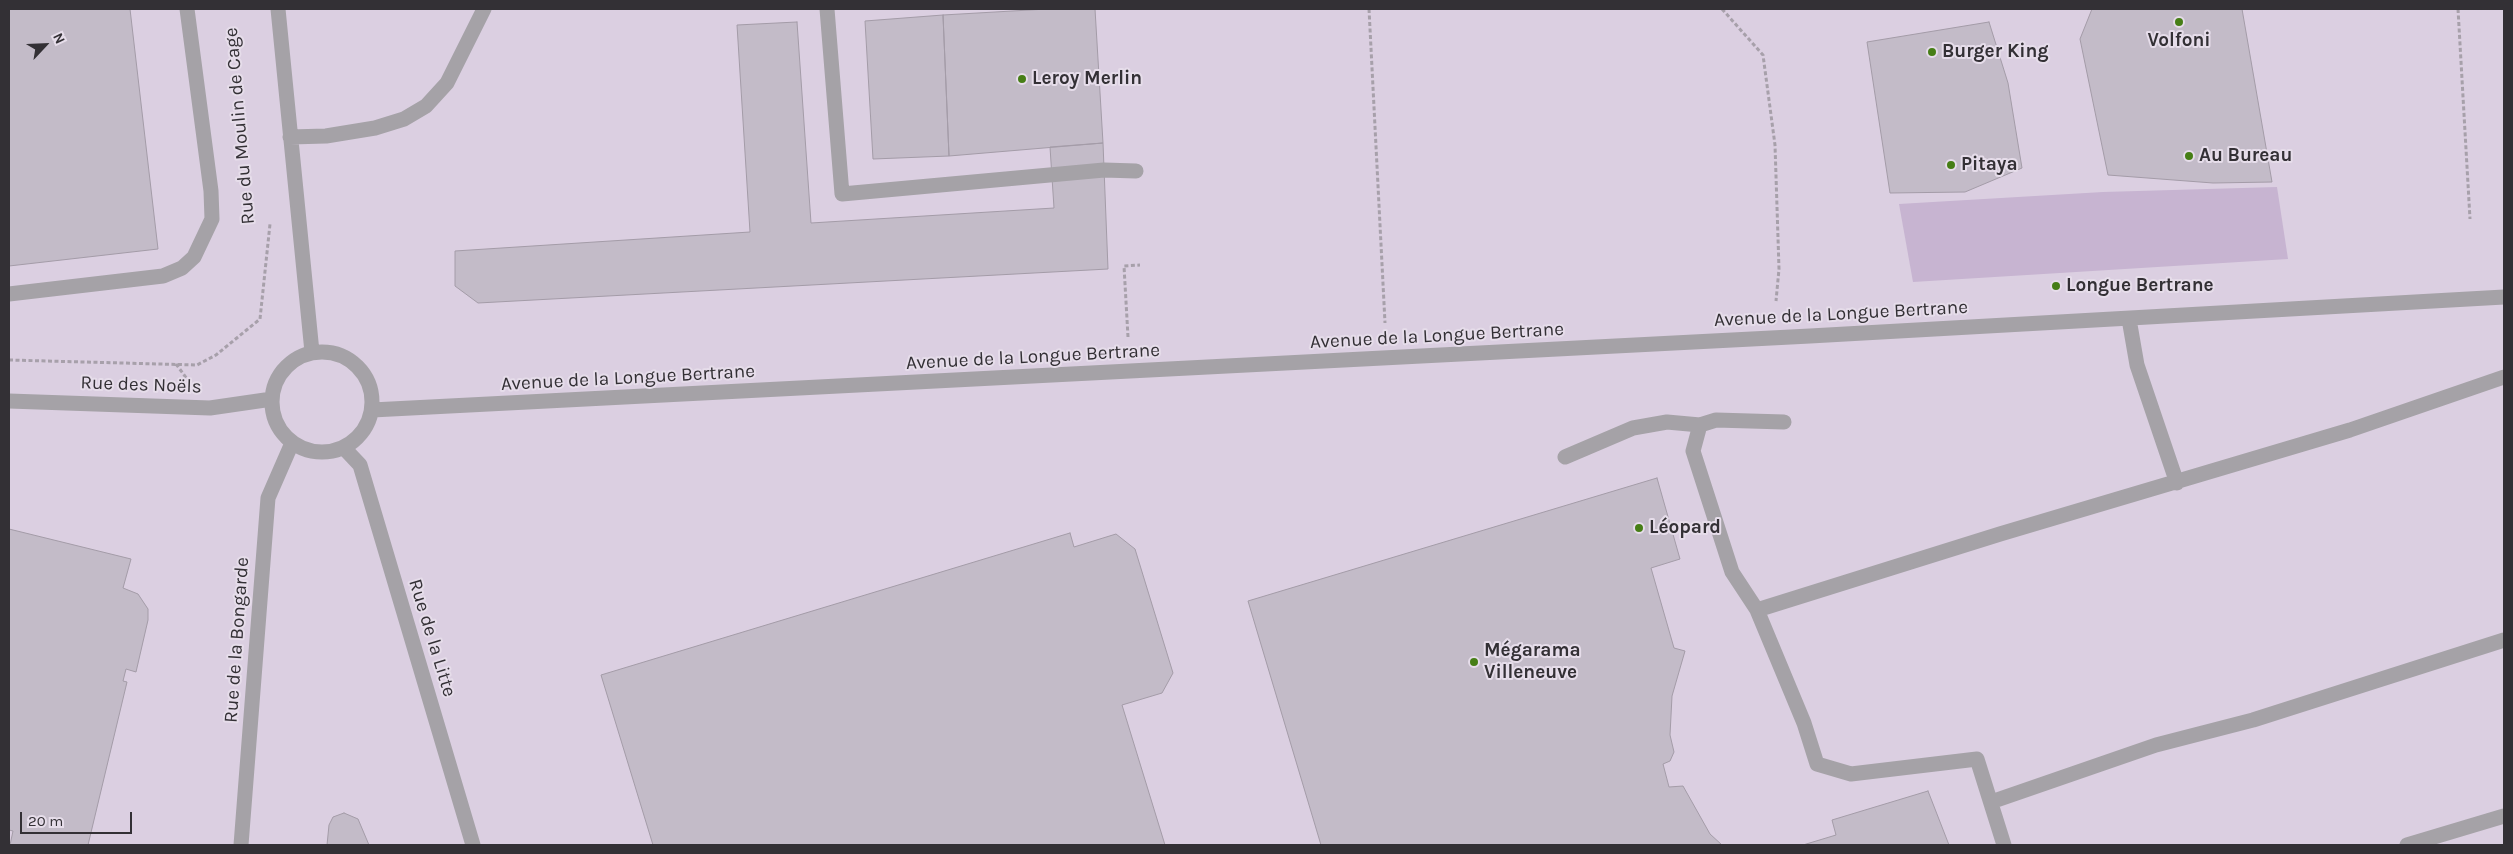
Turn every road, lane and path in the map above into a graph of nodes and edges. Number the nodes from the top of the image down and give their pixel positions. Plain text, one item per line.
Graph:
1 (187, 9) edge
2 (484, 9) edge
3 (827, 9) edge
4 (1370, 9) edge
5 (1722, 9) edge
6 (2458, 9) edge
7 (281, 10) edge
8 (290, 137) junction
9 (1136, 172) dead end
10 (271, 214) dead end
11 (2470, 219) dead end
12 (1140, 265) dead end
13 (9, 294) edge
14 (2504, 296) edge
15 (1776, 301) dead end
16 (2129, 319) junction
17 (1385, 323) dead end
18 (1128, 337) dead end
19 (312, 352) junction
20 (9, 360) edge
21 (2504, 377) edge
22 (272, 400) junction
23 (9, 401) edge
24 (372, 410) junction
25 (1784, 422) dead end
26 (1700, 426) junction
27 (292, 443) junction
28 (344, 448) junction
29 (1566, 457) dead end
30 (2177, 483) junction
31 (1757, 610) junction
32 (2504, 640) edge
33 (1991, 802) junction
34 (2504, 816) edge
35 (241, 845) edge
36 (473, 845) edge
37 (2004, 845) edge
38 (2406, 845) edge

1 - 13 street
2 - 8 street
3 - 9 street
4 - 17 path
5 - 15 path
6 - 11 path
7 - 8 street
8 - 19 street
10 - 20 path, Rue du Moulin de Cage
12 - 18 path
14 - 16 street, Avenue de la Longue Bertrane
16 - 24 street, Avenue de la Longue Bertrane
16 - 30 street
19 - 22 street
19 - 24 street
21 - 30 street
22 - 23 street, Rue des Noëls
22 - 27 street
24 - 28 street
25 - 26 street
26 - 29 street
26 - 31 street
27 - 28 street
27 - 35 street, Rue de la Bongarde
28 - 36 street, Rue de la Litte
30 - 31 street
31 - 33 street
32 - 33 street
33 - 37 street
34 - 38 street

